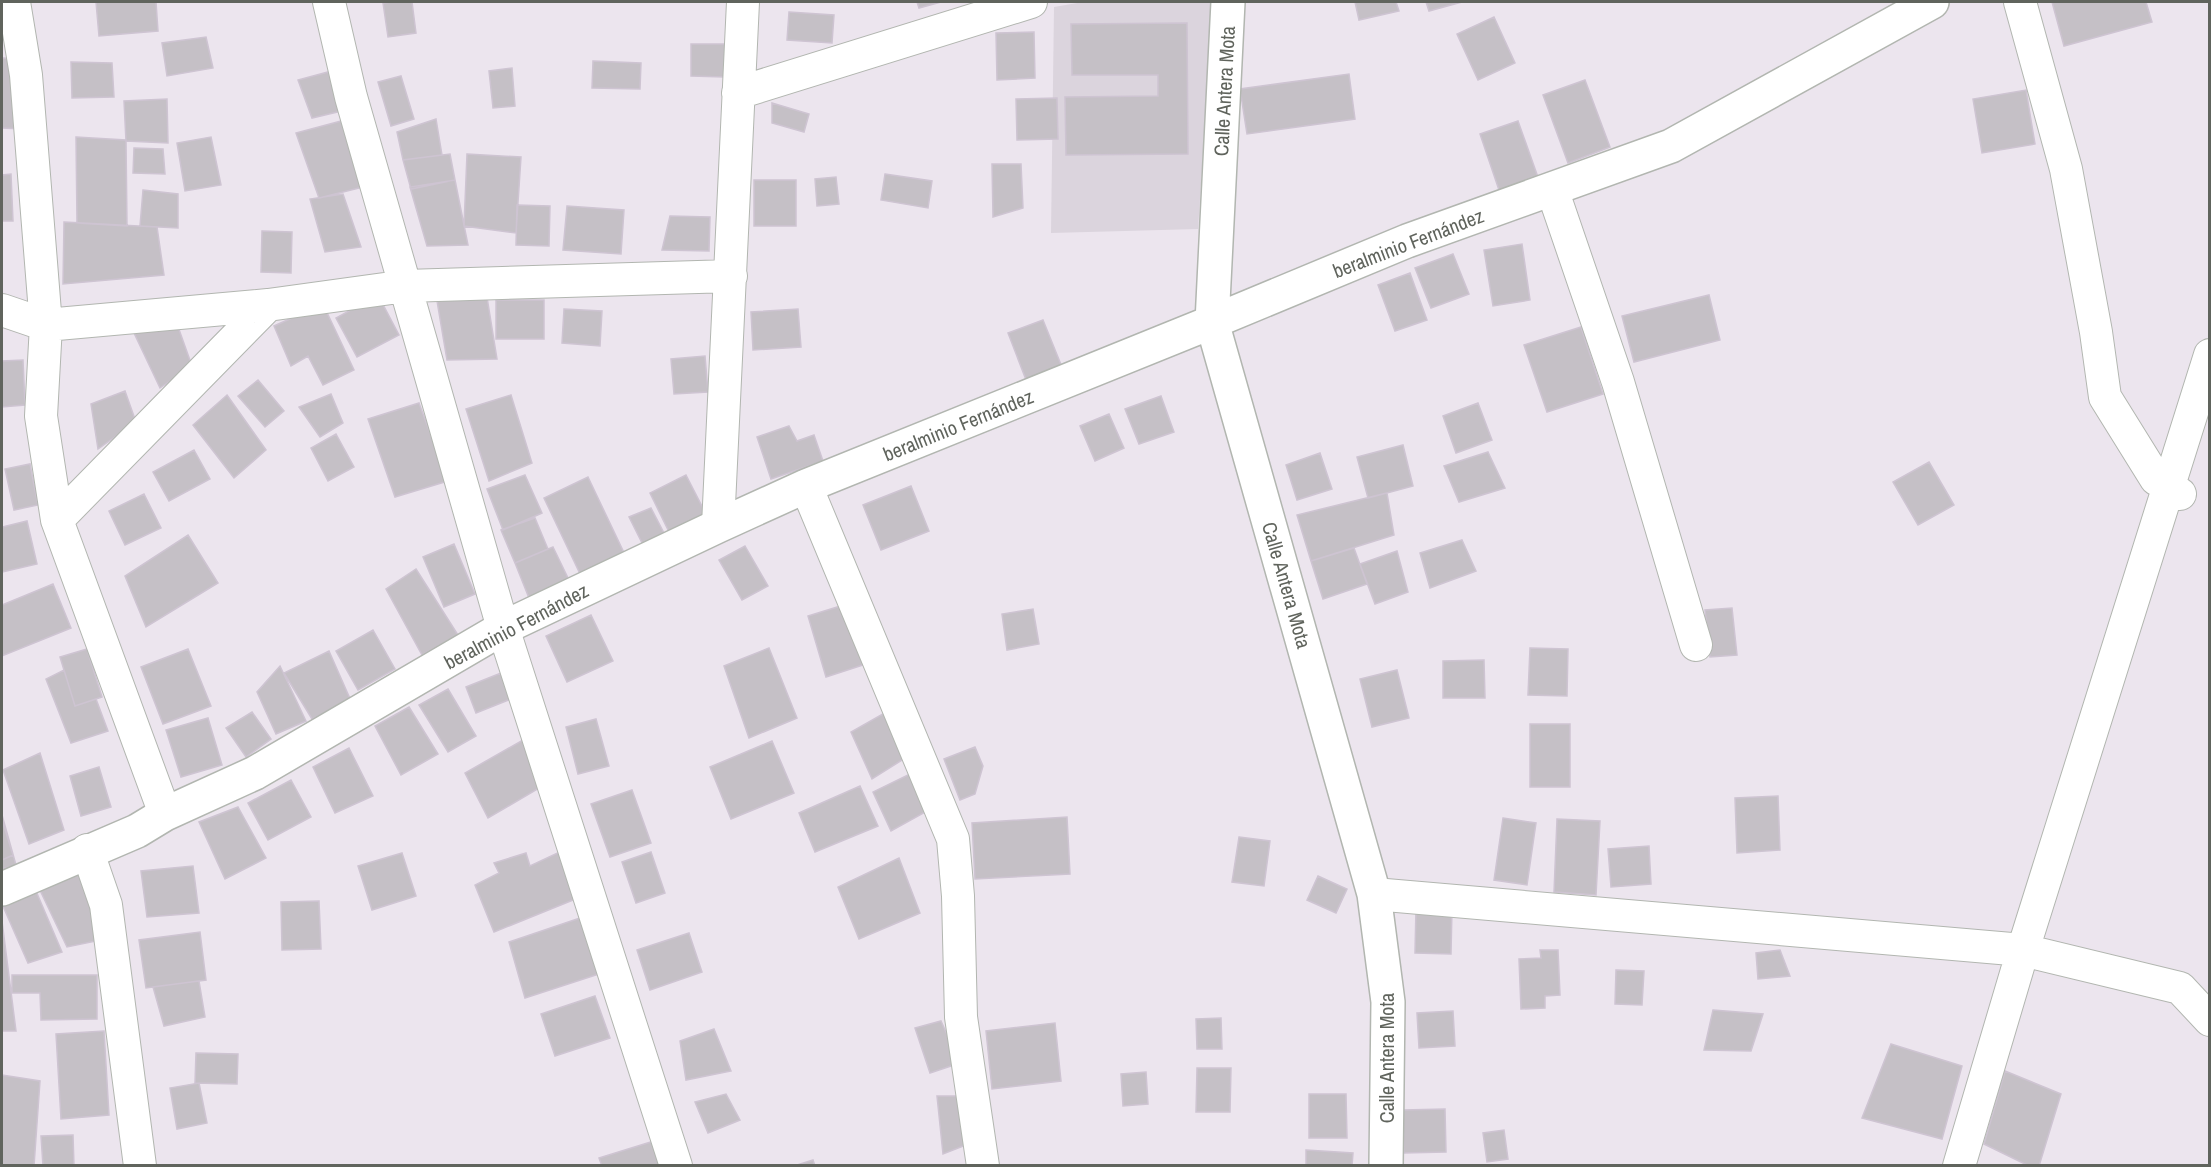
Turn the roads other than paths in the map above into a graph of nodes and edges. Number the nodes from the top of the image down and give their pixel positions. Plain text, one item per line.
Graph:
1 (14, 2) edge
2 (328, 2) edge
3 (743, 2) edge
4 (1228, 2) edge
5 (1932, 2) edge
6 (2020, 2) edge
7 (1013, 4) edge
8 (738, 93) junction
9 (1552, 189) junction
10 (731, 276) junction
11 (406, 286) junction
12 (268, 305) junction
13 (2, 310) edge
14 (1212, 322) junction
15 (46, 325) junction
16 (2210, 356) edge
17 (806, 486) junction
18 (2180, 494) dead end
19 (57, 520) junction
20 (718, 526) junction
21 (503, 628) junction
22 (1696, 645) dead end
23 (165, 814) junction
24 (87, 850) junction
25 (2, 889) edge
26 (1374, 894) junction
27 (2023, 950) junction
28 (2210, 1020) edge
29 (140, 1166) edge
30 (676, 1166) edge
31 (982, 1166) edge
32 (1386, 1166) edge
33 (1959, 1166) edge

1 - 15 street
2 - 11 street
3 - 8 street
4 - 14 main road, Calle Antera Mota
5 - 9 main road, beralminio Fernández
6 - 18 street
7 - 8 street
8 - 10 street
9 - 14 main road, beralminio Fernández
9 - 22 street
10 - 11 street
10 - 20 street
11 - 12 street
11 - 21 street
12 - 15 street
12 - 19 street
13 - 15 street
14 - 17 main road, beralminio Fernández
14 - 26 main road, Calle Antera Mota
15 - 19 street
16 - 27 street
17 - 20 main road, beralminio Fernández
17 - 31 street
19 - 23 street
20 - 21 main road, beralminio Fernández
21 - 23 main road, beralminio Fernández
21 - 30 street
23 - 24 main road, beralminio Fernández
24 - 25 main road, beralminio Fernández
24 - 29 street
26 - 27 street
26 - 32 main road, Calle Antera Mota
27 - 28 street
27 - 33 street

